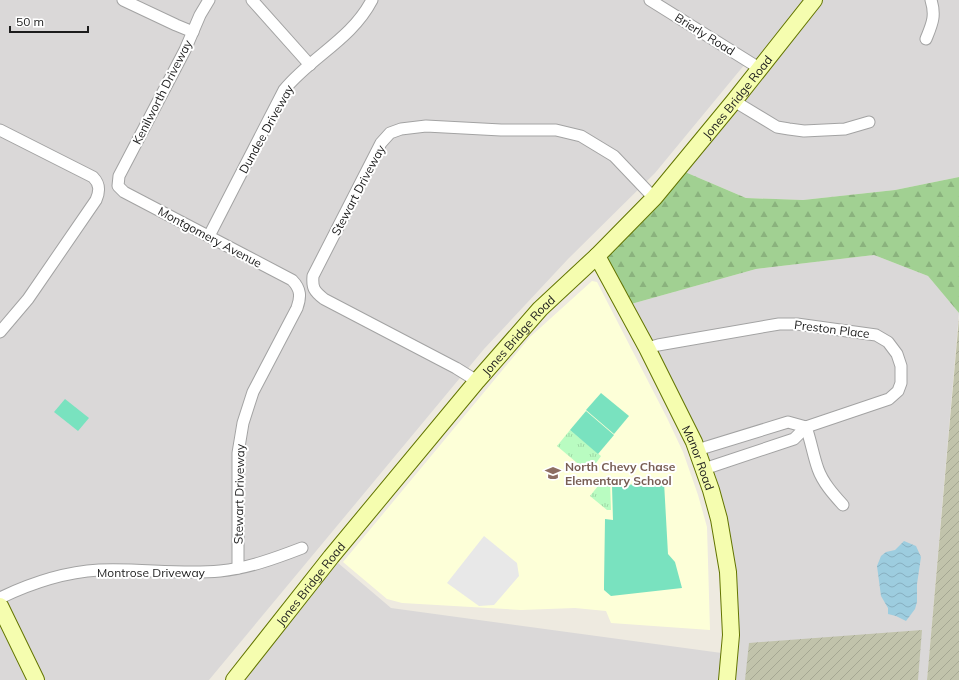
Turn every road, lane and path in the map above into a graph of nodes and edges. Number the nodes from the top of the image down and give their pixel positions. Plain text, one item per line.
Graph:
1 (123, 0) edge
2 (209, 0) edge
3 (252, 0) edge
4 (372, 0) edge
5 (650, 0) edge
6 (814, 0) edge
7 (931, 0) edge
8 (193, 32) junction
9 (926, 39) dead end
10 (310, 65) junction
11 (759, 68) junction
12 (734, 101) junction
13 (869, 122) dead end
14 (0, 130) edge
15 (118, 186) joint
16 (654, 198) junction
17 (209, 236) junction
18 (597, 256) junction
19 (300, 290) joint
20 (0, 332) edge
21 (647, 348) junction
22 (477, 381) junction
23 (806, 427) junction
24 (697, 450) junction
25 (704, 469) junction
26 (843, 505) dead end
27 (302, 548) dead end
28 (238, 568) junction
29 (0, 598) edge
30 (0, 606) edge
31 (36, 680) edge
32 (234, 680) edge
33 (727, 680) edge

1 - 8 street
2 - 8 street, Kenilworth Driveway
3 - 10 street
4 - 10 street, Dundee Driveway
5 - 11 street, Brierly Road
6 - 11 main road, Jones Bridge Road
7 - 9 street
8 - 15 street, Kenilworth Driveway
10 - 17 street, Dundee Driveway
11 - 12 main road, Jones Bridge Road
12 - 13 street
12 - 16 main road, Jones Bridge Road
14 - 20 street
15 - 17 street, Montgomery Avenue
16 - 18 main road, Jones Bridge Road
16 - 22 street, Stewart Driveway
17 - 19 street, Montgomery Avenue
18 - 21 main road, Manor Road
18 - 22 main road, Jones Bridge Road
19 - 28 street, Stewart Driveway
21 - 23 street, Preston Place
21 - 24 main road, Manor Road
22 - 32 main road, Jones Bridge Road
23 - 24 street
23 - 25 street, Preston Place
23 - 26 street
24 - 25 main road, Manor Road
25 - 33 main road, Manor Road
27 - 28 street, Montrose Driveway
28 - 29 street, Montrose Driveway
30 - 31 main road

